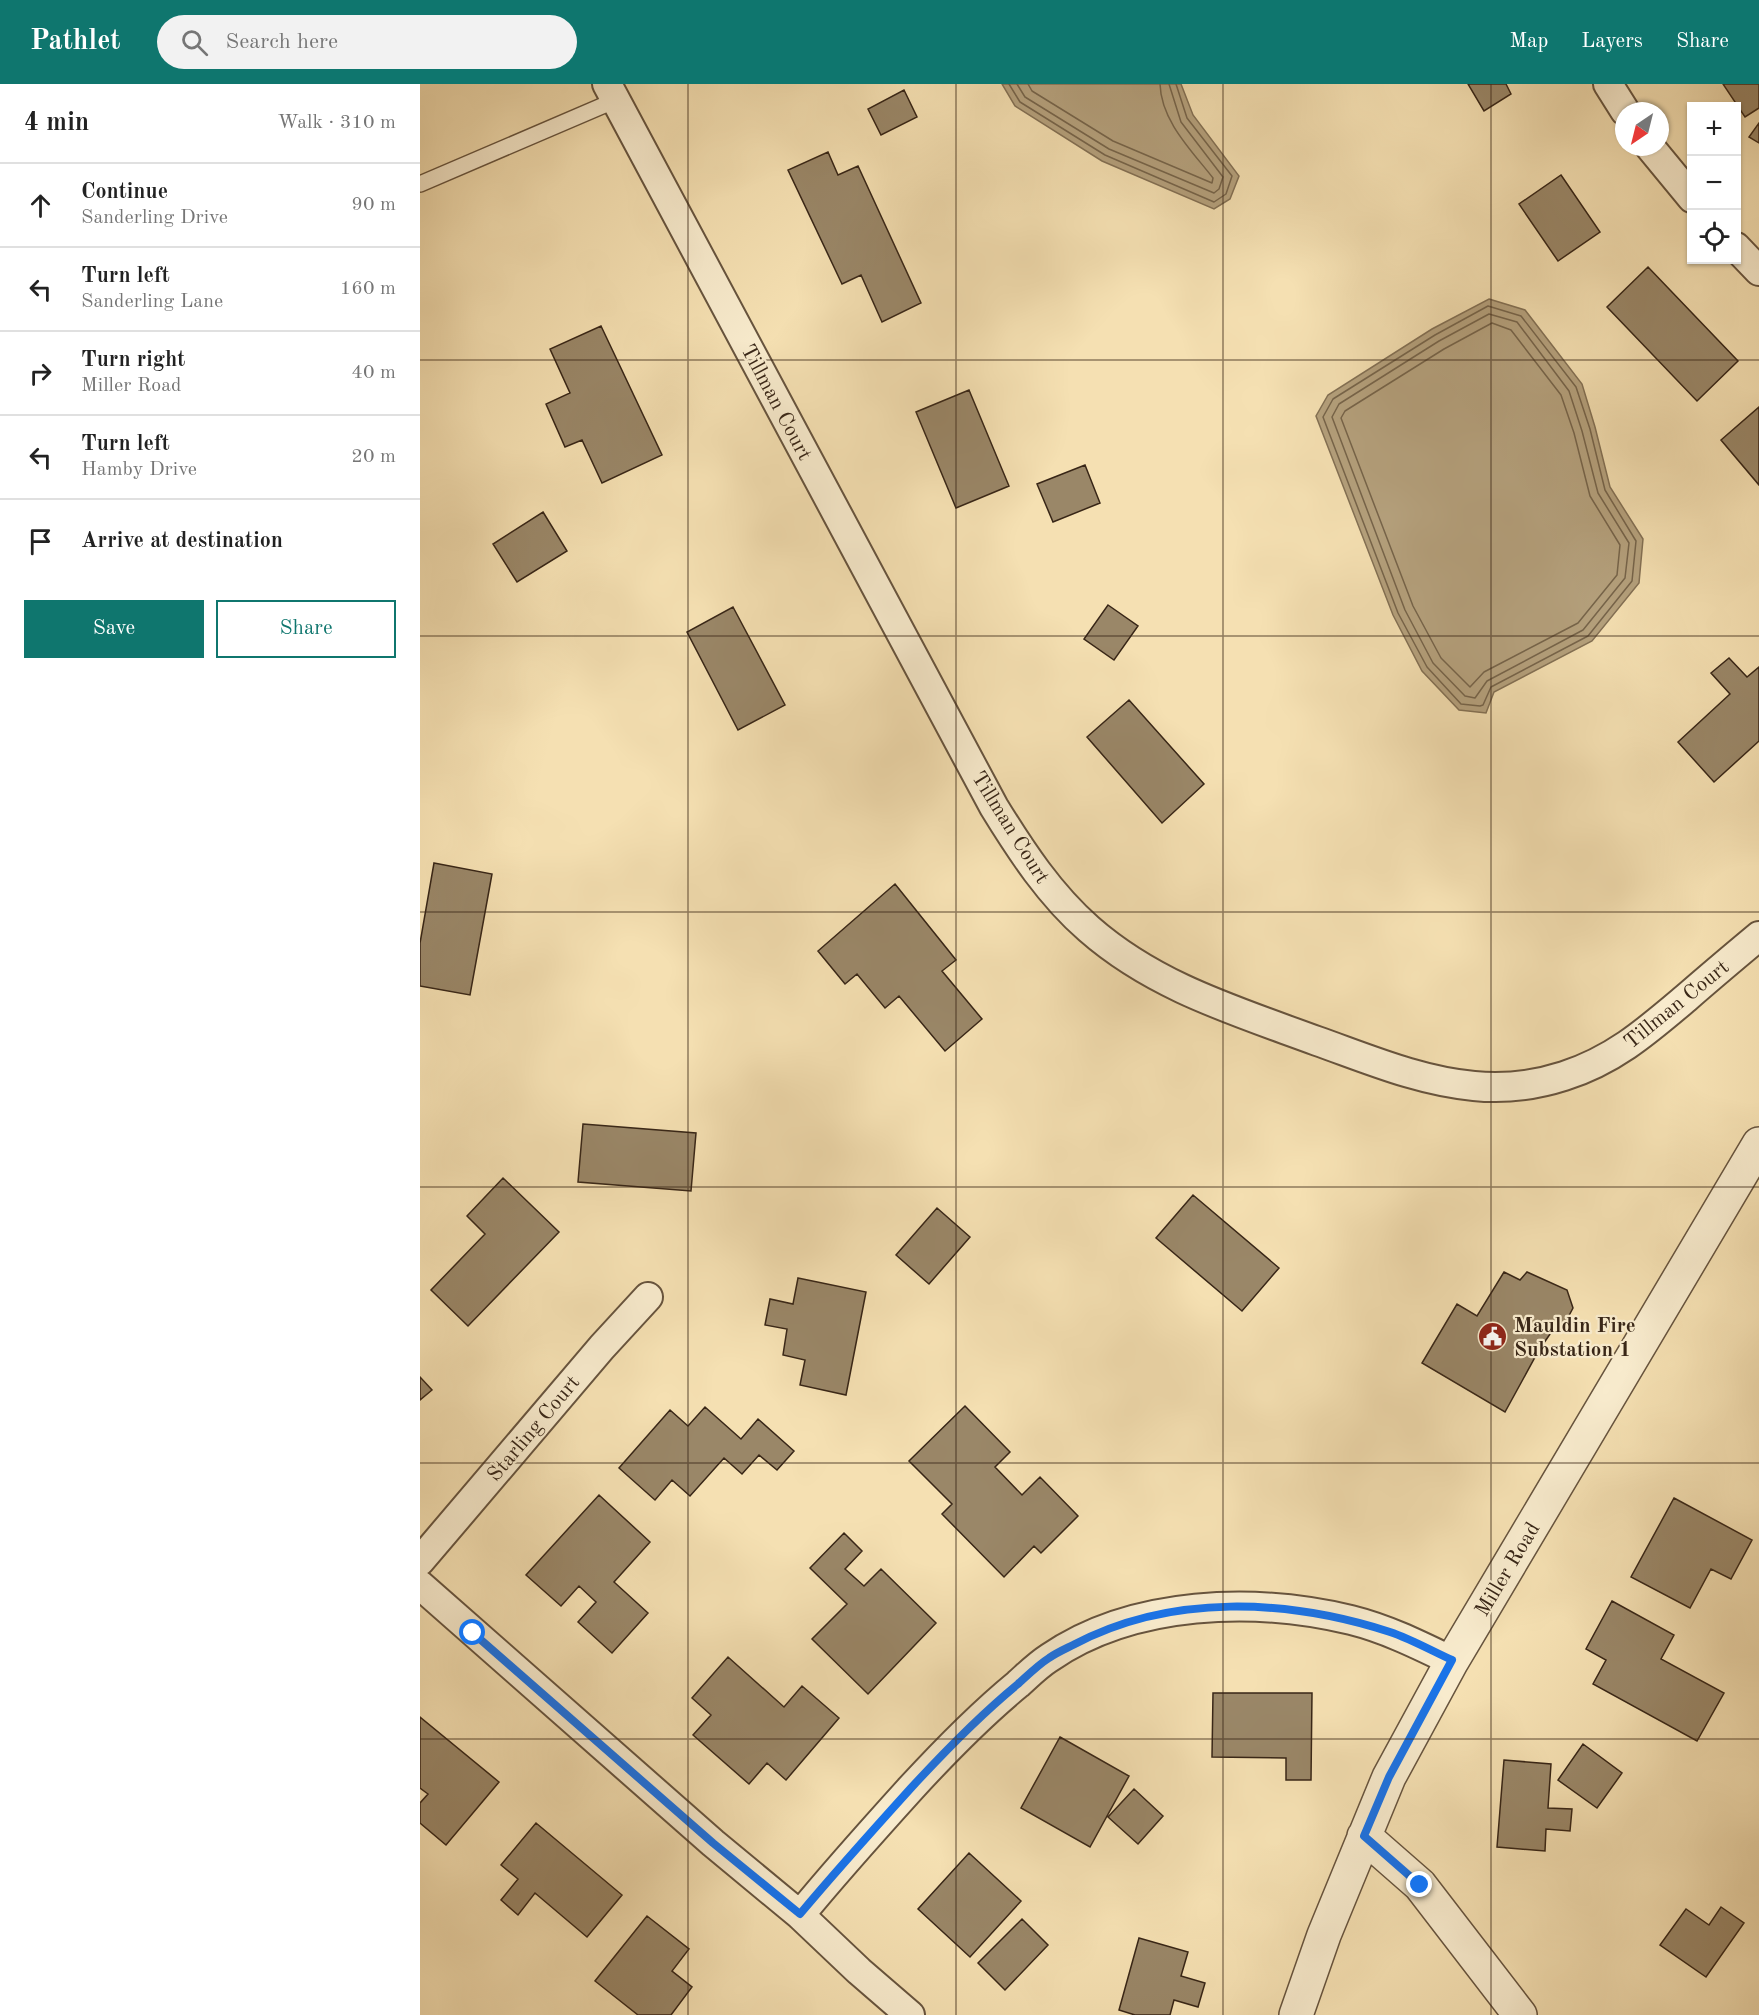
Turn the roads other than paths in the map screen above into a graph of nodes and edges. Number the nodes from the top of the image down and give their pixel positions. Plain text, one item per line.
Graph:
1 (1608, 84) edge
2 (611, 92) edge
3 (1619, 102) edge
4 (1657, 156) edge
5 (420, 184) edge
6 (1687, 192) edge
7 (1741, 251) edge
8 (1759, 271) edge
9 (1759, 936) edge
10 (1759, 1144) edge
11 (648, 1298) dead end
12 (420, 1562) edge
13 (420, 1586) edge
14 (1452, 1660) junction
15 (1364, 1836) junction
16 (800, 1914) junction
17 (910, 2015) edge
18 (1296, 2015) edge
19 (1520, 2015) edge

1 - 3 street
2 - 5 lane
2 - 9 street, Tillman Court
4 - 6 street
7 - 8 street
10 - 14 street, Miller Road
11 - 12 street, Starling Court
13 - 16 street
14 - 15 street, Miller Road
14 - 16 street
15 - 18 street, Miller Road
15 - 19 street
16 - 17 street

